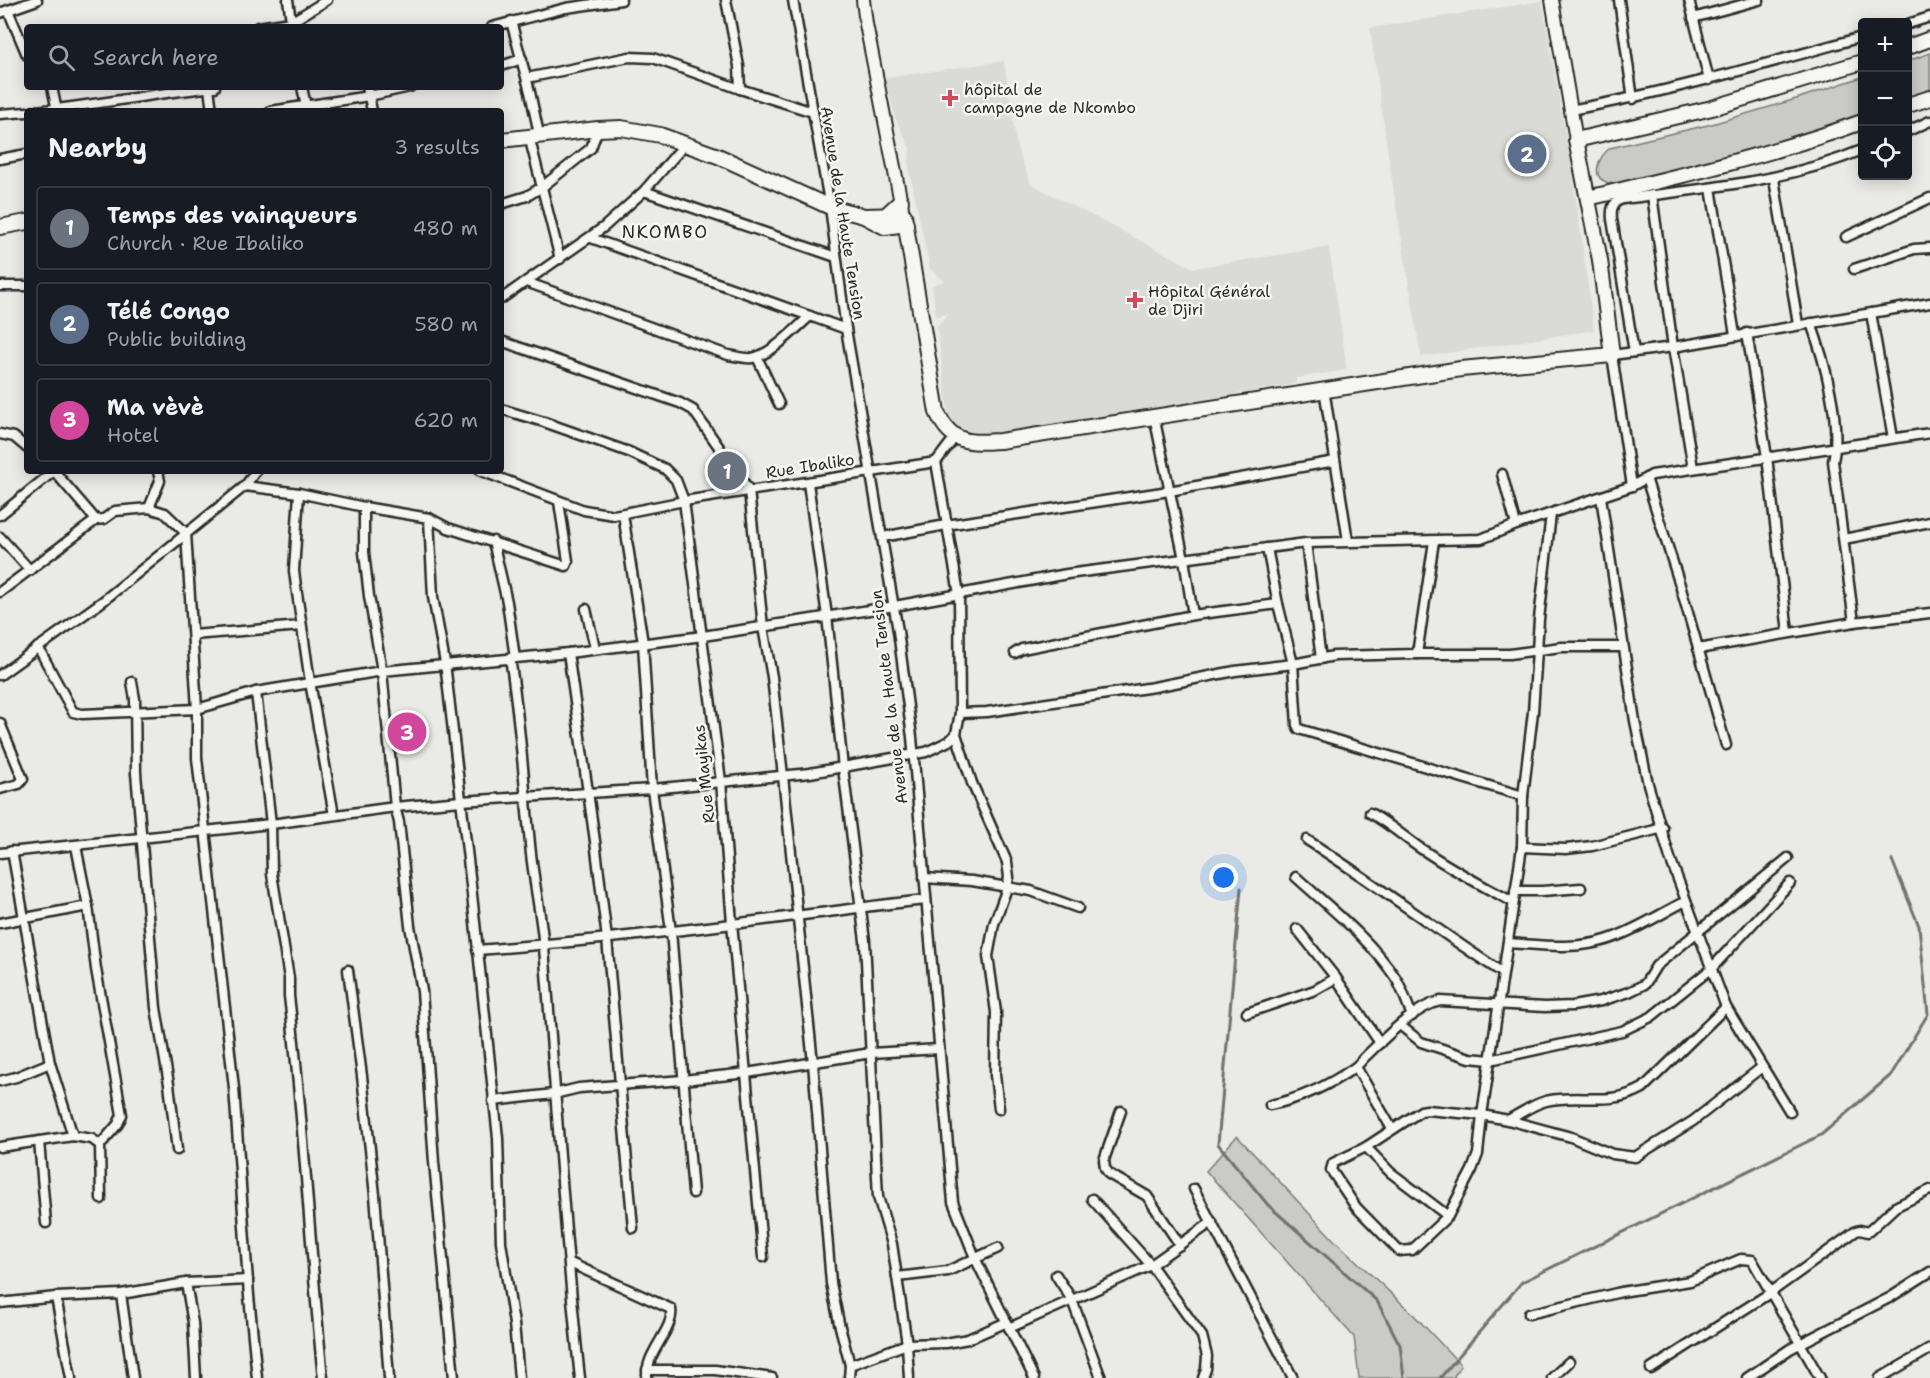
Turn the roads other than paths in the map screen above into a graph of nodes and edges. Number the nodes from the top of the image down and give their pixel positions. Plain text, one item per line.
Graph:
1 (37, 0) edge
2 (288, 0) edge
3 (327, 0) edge
4 (621, 0) edge
5 (726, 0) edge
6 (793, 0) edge
7 (863, 0) edge
8 (1552, 0) edge
9 (1619, 0) edge
10 (1689, 0) edge
11 (1759, 0) edge
12 (4, 12) edge
13 (1930, 17) edge
14 (1693, 18) junction
15 (511, 21) junction
16 (1912, 23) edge
17 (291, 24) edge
18 (292, 24) edge
19 (502, 24) edge
20 (1858, 37) edge
21 (1930, 39) edge
22 (1912, 46) edge
23 (24, 49) edge
24 (522, 59) junction
25 (1858, 64) edge
26 (504, 65) edge
27 (527, 78) junction
28 (1709, 80) junction
29 (740, 89) junction
30 (53, 90) edge
31 (192, 90) edge
32 (209, 90) edge
33 (303, 90) edge
34 (368, 91) edge
35 (1930, 98) edge
36 (1633, 99) junction
37 (1912, 104) edge
38 (306, 105) junction
39 (56, 108) edge
40 (74, 108) edge
41 (212, 108) edge
42 (288, 108) edge
43 (371, 108) edge
44 (1570, 110) junction
45 (24, 112) edge
46 (813, 112) junction
47 (0, 114) edge
48 (1930, 121) edge
49 (1858, 124) edge
50 (1912, 128) edge
51 (598, 129) junction
52 (534, 135) junction
53 (504, 140) edge
54 (1576, 140) junction
55 (686, 143) junction
56 (1858, 152) edge
57 (24, 155) edge
58 (0, 159) edge
59 (1774, 178) junction
60 (542, 187) junction
61 (1711, 188) junction
62 (644, 191) junction
63 (1652, 195) junction
64 (1588, 198) junction
65 (1930, 198) edge
66 (504, 203) edge
67 (830, 207) junction
68 (904, 213) junction
69 (885, 221) junction
70 (24, 223) edge
71 (0, 227) edge
72 (591, 237) junction
73 (1846, 237) dead end
74 (1930, 248) edge
75 (911, 250) junction
76 (836, 257) junction
77 (560, 259) junction
78 (1854, 269) dead end
79 (526, 282) junction
80 (0, 286) edge
81 (24, 286) edge
82 (504, 297) edge
83 (1930, 303) edge
84 (1871, 313) junction
85 (810, 316) junction
86 (1811, 323) junction
87 (1798, 324) junction
88 (846, 329) junction
89 (1747, 333) junction
90 (1735, 335) junction
91 (504, 342) edge
92 (1673, 347) junction
93 (1634, 352) junction
94 (1612, 355) junction
95 (757, 357) junction
96 (1324, 389) junction
97 (779, 404) dead end
98 (504, 410) edge
99 (1154, 416) junction
100 (1930, 433) edge
101 (0, 434) edge
102 (955, 437) junction
103 (1893, 438) junction
104 (24, 445) edge
105 (1837, 446) junction
106 (1767, 457) junction
107 (1335, 461) junction
108 (936, 462) junction
109 (1693, 468) junction
110 (871, 471) junction
111 (50, 474) edge
112 (57, 474) edge
113 (159, 474) edge
114 (254, 474) edge
115 (490, 474) edge
116 (1502, 474) dead end
117 (1647, 478) junction
118 (808, 483) junction
119 (245, 486) junction
120 (1632, 486) junction
121 (749, 490) junction
122 (1169, 491) junction
123 (299, 493) junction
124 (1601, 497) junction
125 (559, 501) junction
126 (684, 501) junction
127 (364, 507) junction
128 (149, 508) junction
129 (623, 514) junction
130 (1551, 514) junction
131 (0, 515) edge
132 (429, 518) junction
133 (96, 520) junction
134 (1930, 522) edge
135 (946, 525) junction
136 (1516, 525) junction
137 (186, 533) junction
138 (0, 537) edge
139 (883, 537) junction
140 (1844, 539) junction
141 (493, 541) junction
142 (1348, 541) junction
143 (1434, 541) junction
144 (1306, 543) junction
145 (1267, 548) junction
146 (1184, 559) junction
147 (30, 570) junction
148 (0, 592) edge
149 (959, 594) junction
150 (1278, 604) junction
151 (895, 606) junction
152 (586, 609) dead end
153 (1930, 613) edge
154 (1193, 615) junction
155 (827, 616) junction
156 (1854, 622) junction
157 (301, 626) junction
158 (763, 627) junction
159 (1788, 632) junction
160 (193, 635) junction
161 (703, 636) junction
162 (643, 643) junction
163 (1623, 647) junction
164 (38, 648) junction
165 (595, 648) junction
166 (1698, 648) junction
167 (1538, 650) junction
168 (568, 652) junction
169 (1015, 653) dead end
170 (1417, 654) junction
171 (513, 658) junction
172 (1321, 659) junction
173 (445, 663) junction
174 (1293, 664) junction
175 (382, 671) junction
176 (0, 675) edge
177 (132, 682) dead end
178 (310, 682) junction
179 (256, 692) junction
180 (197, 709) junction
181 (135, 710) junction
182 (960, 713) junction
183 (0, 723) edge
184 (956, 734) junction
185 (1726, 745) dead end
186 (913, 756) junction
187 (843, 768) junction
188 (783, 776) junction
189 (722, 781) junction
190 (0, 789) edge
191 (652, 789) junction
192 (589, 793) junction
193 (1523, 796) junction
194 (526, 798) junction
195 (461, 801) junction
196 (395, 807) junction
197 (1370, 813) dead end
198 (334, 815) junction
199 (271, 824) junction
200 (1663, 828) junction
201 (205, 832) junction
202 (141, 839) junction
203 (1307, 840) dead end
204 (76, 846) junction
205 (1522, 847) junction
206 (12, 851) junction
207 (0, 853) edge
208 (1788, 858) dead end
209 (1296, 877) dead end
210 (924, 878) junction
211 (1790, 883) dead end
212 (1007, 888) junction
213 (1581, 888) dead end
214 (1515, 891) junction
215 (926, 900) junction
216 (1686, 901) junction
217 (1513, 902) junction
218 (88, 906) junction
219 (861, 906) junction
220 (1078, 908) dead end
221 (796, 916) junction
222 (25, 920) junction
223 (0, 923) edge
224 (732, 923) junction
225 (1297, 929) dead end
226 (671, 931) junction
227 (1698, 931) junction
228 (607, 939) junction
229 (1508, 942) junction
230 (543, 945) junction
231 (477, 950) junction
232 (1711, 969) junction
233 (348, 970) dead end
234 (1503, 973) junction
235 (1336, 978) junction
236 (1498, 1003) junction
237 (1726, 1007) junction
238 (1247, 1013) dead end
239 (1412, 1016) junction
240 (1401, 1026) junction
241 (1380, 1043) junction
242 (939, 1049) junction
243 (872, 1053) junction
244 (1490, 1059) junction
245 (50, 1063) junction
246 (813, 1063) junction
247 (1356, 1067) junction
248 (1762, 1067) junction
249 (747, 1073) junction
250 (683, 1080) junction
251 (0, 1081) edge
252 (621, 1085) junction
253 (554, 1094) junction
254 (493, 1101) junction
255 (1270, 1104) dead end
256 (999, 1109) dead end
257 (1121, 1111) dead end
258 (1790, 1112) dead end
259 (1482, 1115) junction
260 (1508, 1120) junction
261 (1392, 1129) junction
262 (73, 1136) junction
263 (39, 1142) junction
264 (100, 1145) junction
265 (0, 1147) edge
266 (1366, 1147) junction
267 (177, 1150) dead end
268 (1194, 1189) dead end
269 (1930, 1190) edge
270 (693, 1193) dead end
271 (1092, 1198) dead end
272 (101, 1199) dead end
273 (1448, 1216) junction
274 (46, 1222) dead end
275 (1212, 1222) junction
276 (633, 1228) dead end
277 (1180, 1245) junction
278 (998, 1248) dead end
279 (763, 1257) dead end
280 (976, 1260) junction
281 (570, 1263) junction
282 (1151, 1265) junction
283 (1930, 1272) edge
284 (1056, 1275) dead end
285 (897, 1277) junction
286 (248, 1280) junction
287 (186, 1282) junction
288 (1770, 1293) junction
289 (121, 1294) junction
290 (56, 1297) junction
291 (1072, 1300) junction
292 (0, 1302) edge
293 (1529, 1314) dead end
294 (1008, 1325) junction
295 (907, 1344) junction
296 (1800, 1344) junction
297 (1930, 1349) edge
298 (1569, 1362) dead end
299 (850, 1365) junction
300 (1651, 1369) dead end
301 (647, 1374) edge
302 (715, 1374) edge
303 (71, 1378) edge
304 (133, 1378) edge
305 (196, 1378) edge
306 (257, 1378) edge
307 (323, 1378) edge
308 (389, 1378) edge
309 (454, 1378) edge
310 (519, 1378) edge
311 (580, 1378) edge
312 (772, 1378) edge
313 (849, 1378) edge
314 (909, 1378) edge
315 (1034, 1378) edge
316 (1101, 1378) edge
317 (1203, 1378) edge
318 (1293, 1378) edge
319 (1551, 1378) edge
320 (1747, 1378) edge
321 (1820, 1378) edge
322 (1880, 1378) edge

1 - 12 street
2 - 17 street
3 - 18 street
4 - 15 street
5 - 29 street
6 - 46 street, Avenue de la Haute Tension
7 - 68 street
8 - 44 street
9 - 36 street
10 - 14 street
11 - 14 street
12 - 23 street
13 - 16 street
14 - 28 street
15 - 19 street
15 - 24 street
20 - 28 street
21 - 22 main road
24 - 26 street
24 - 27 street
25 - 54 main road
27 - 29 street
27 - 52 street
28 - 36 street
29 - 46 street
30 - 39 street
31 - 40 street
32 - 41 street
33 - 38 street
34 - 38 street
34 - 43 street
35 - 37 main road
36 - 44 street
38 - 42 street
44 - 54 street
45 - 47 street
46 - 67 street, Avenue de la Haute Tension
48 - 50 street
49 - 64 main road
51 - 52 main road
51 - 55 main road
51 - 60 street
52 - 53 main road
52 - 60 street
54 - 64 main road
55 - 62 street
55 - 67 main road
56 - 59 street
57 - 58 street
59 - 61 street
59 - 87 street
60 - 66 street
60 - 77 street
61 - 63 street
61 - 90 street
62 - 72 street
62 - 76 street
63 - 92 street
63 - 93 street
64 - 94 main road
65 - 73 street
67 - 69 main road
67 - 76 street, Avenue de la Haute Tension
68 - 69 main road
68 - 69 main road
68 - 75 main road
69 - 75 main road
70 - 71 main road
72 - 77 street
72 - 85 street
74 - 78 street
75 - 102 main road
76 - 88 street, Avenue de la Haute Tension
77 - 79 street
79 - 82 street
79 - 95 street
80 - 81 street
83 - 84 street
84 - 86 street
84 - 103 street
85 - 88 street
85 - 95 street
86 - 87 street
86 - 105 street
87 - 89 street
88 - 110 street, Avenue de la Haute Tension
89 - 90 street
89 - 106 street
90 - 92 street
91 - 121 street
92 - 93 street
92 - 109 street
93 - 94 street
94 - 96 main road
94 - 120 street
95 - 97 street
96 - 99 main road
96 - 107 street
98 - 126 street, Rue Mayikas
99 - 102 main road
99 - 122 street
100 - 103 street
101 - 104 street
102 - 108 street
103 - 105 street
105 - 106 street
105 - 140 street
106 - 109 street
106 - 159 street
107 - 122 street
107 - 142 street
108 - 110 street, Rue Ibaliko
108 - 135 street
109 - 117 street
110 - 118 street, Rue Ibaliko
110 - 139 street, Avenue de la Haute Tension
111 - 131 street
112 - 133 street
113 - 128 street
114 - 119 street
115 - 125 street, Rue Ibaliko
116 - 136 street
117 - 120 street
117 - 166 street
118 - 121 street, Rue Ibaliko
118 - 155 street
119 - 123 street
119 - 137 street
120 - 124 street
121 - 126 street, Rue Ibaliko
121 - 158 street
122 - 135 street
122 - 146 street
123 - 127 street
123 - 157 street
124 - 130 street
124 - 163 street
125 - 129 street, Rue Ibaliko
125 - 141 street
126 - 129 street, Rue Ibaliko
126 - 161 street, Rue Mayikas
127 - 132 street
127 - 175 street
128 - 133 street
128 - 137 street
129 - 162 street
130 - 136 street
130 - 167 street
132 - 141 street
132 - 173 street
133 - 147 street
134 - 140 street
135 - 139 street
135 - 149 street
136 - 143 street
137 - 160 street
137 - 164 street
138 - 147 street
139 - 151 street, Avenue de la Haute Tension
140 - 156 street
141 - 171 street
142 - 143 street
142 - 144 street
143 - 170 street
144 - 145 street
144 - 172 street
145 - 146 street
145 - 150 street
146 - 149 street
146 - 154 street
147 - 148 street
149 - 151 street
149 - 182 street
150 - 154 street
150 - 174 street
151 - 155 street
151 - 186 street, Avenue de la Haute Tension
152 - 165 street
153 - 156 street
154 - 169 street
155 - 158 street
155 - 187 street
156 - 159 street
157 - 160 street
157 - 178 street
158 - 161 street
158 - 188 street
159 - 166 street
160 - 180 street
161 - 162 street
161 - 189 street, Rue Mayikas
162 - 165 street
162 - 191 street
163 - 167 street
163 - 200 street
164 - 176 street
164 - 181 street
165 - 168 street
166 - 185 street
167 - 170 street
167 - 193 street
168 - 171 street
168 - 192 street
170 - 172 street
171 - 173 street
171 - 194 street
172 - 174 street
173 - 175 street
173 - 195 street
174 - 182 street
174 - 193 street
175 - 178 street
175 - 196 street
177 - 181 street
178 - 179 street
178 - 198 street
179 - 180 street
179 - 199 street
180 - 181 street
180 - 201 street
181 - 202 street
182 - 184 street
183 - 190 street
184 - 186 street
184 - 212 street
186 - 187 street
186 - 210 street, Avenue de la Haute Tension
187 - 188 street
187 - 219 street
188 - 189 street
188 - 221 street
189 - 191 street
189 - 224 street, Rue Mayikas
191 - 192 street
191 - 226 street
192 - 194 street
192 - 228 street
193 - 205 street
194 - 195 street
194 - 230 street
195 - 196 street
195 - 231 street
196 - 198 street
196 - 309 street
197 - 217 street
198 - 199 street
199 - 201 street
199 - 307 street
200 - 205 street
200 - 216 street
201 - 202 street
201 - 286 street
202 - 204 street
202 - 267 street
203 - 234 street
204 - 206 street
204 - 218 street
205 - 214 street
206 - 207 street
206 - 222 street
208 - 227 street
209 - 239 street
210 - 212 street
210 - 215 street, Avenue de la Haute Tension
211 - 232 street
212 - 220 street
212 - 256 street
213 - 214 street
214 - 217 street
215 - 219 street
215 - 242 street, Avenue de la Haute Tension
216 - 227 street
216 - 229 street
217 - 229 street
218 - 222 street
218 - 264 street
219 - 221 street
219 - 243 street
221 - 224 street
221 - 246 street
222 - 223 street
222 - 245 street
224 - 226 street
224 - 249 street, Rue Mayikas
225 - 235 street
226 - 228 street
226 - 250 street
227 - 232 street
227 - 236 street
228 - 230 street
228 - 252 street
229 - 234 street
230 - 231 street
230 - 253 street
231 - 254 street
232 - 237 street
232 - 244 street
233 - 308 street
234 - 236 street
235 - 238 street
235 - 241 street
236 - 239 street
236 - 244 street
237 - 248 street
237 - 260 street
239 - 240 street
240 - 241 street
240 - 244 street
241 - 247 street
242 - 243 street
242 - 280 street, Avenue de la Haute Tension
243 - 246 street
243 - 285 street
244 - 259 street
245 - 251 street
245 - 262 street
246 - 249 street
246 - 299 street
247 - 255 street
247 - 261 street
248 - 258 street
248 - 260 street
249 - 250 street
249 - 279 street, Rue Mayikas
250 - 252 street
250 - 270 street
252 - 253 street
252 - 276 street
253 - 254 street
253 - 281 street
254 - 310 street
257 - 277 street
259 - 260 street
259 - 261 street
259 - 273 street
261 - 266 street
262 - 263 street
262 - 264 street
263 - 265 street
263 - 274 street
264 - 272 street
266 - 273 street
266 - 273 street
268 - 275 street
269 - 288 street
271 - 282 street
275 - 277 street
275 - 318 street
277 - 282 street
278 - 280 street
280 - 285 street
280 - 294 street, Avenue de la Haute Tension
281 - 301 street
281 - 311 street
282 - 291 street
282 - 317 street
283 - 296 street
284 - 291 street
285 - 295 street
286 - 287 street
286 - 306 street
287 - 289 street
287 - 305 street
288 - 293 street
288 - 296 street
288 - 300 street
289 - 290 street
289 - 304 street
290 - 292 street
290 - 303 street
291 - 294 street
291 - 316 street
294 - 295 street
294 - 315 street, Avenue de la Haute Tension
295 - 299 street
295 - 314 street
296 - 320 street
296 - 321 street
297 - 322 street
298 - 319 street
299 - 313 street
301 - 302 street
302 - 312 street

